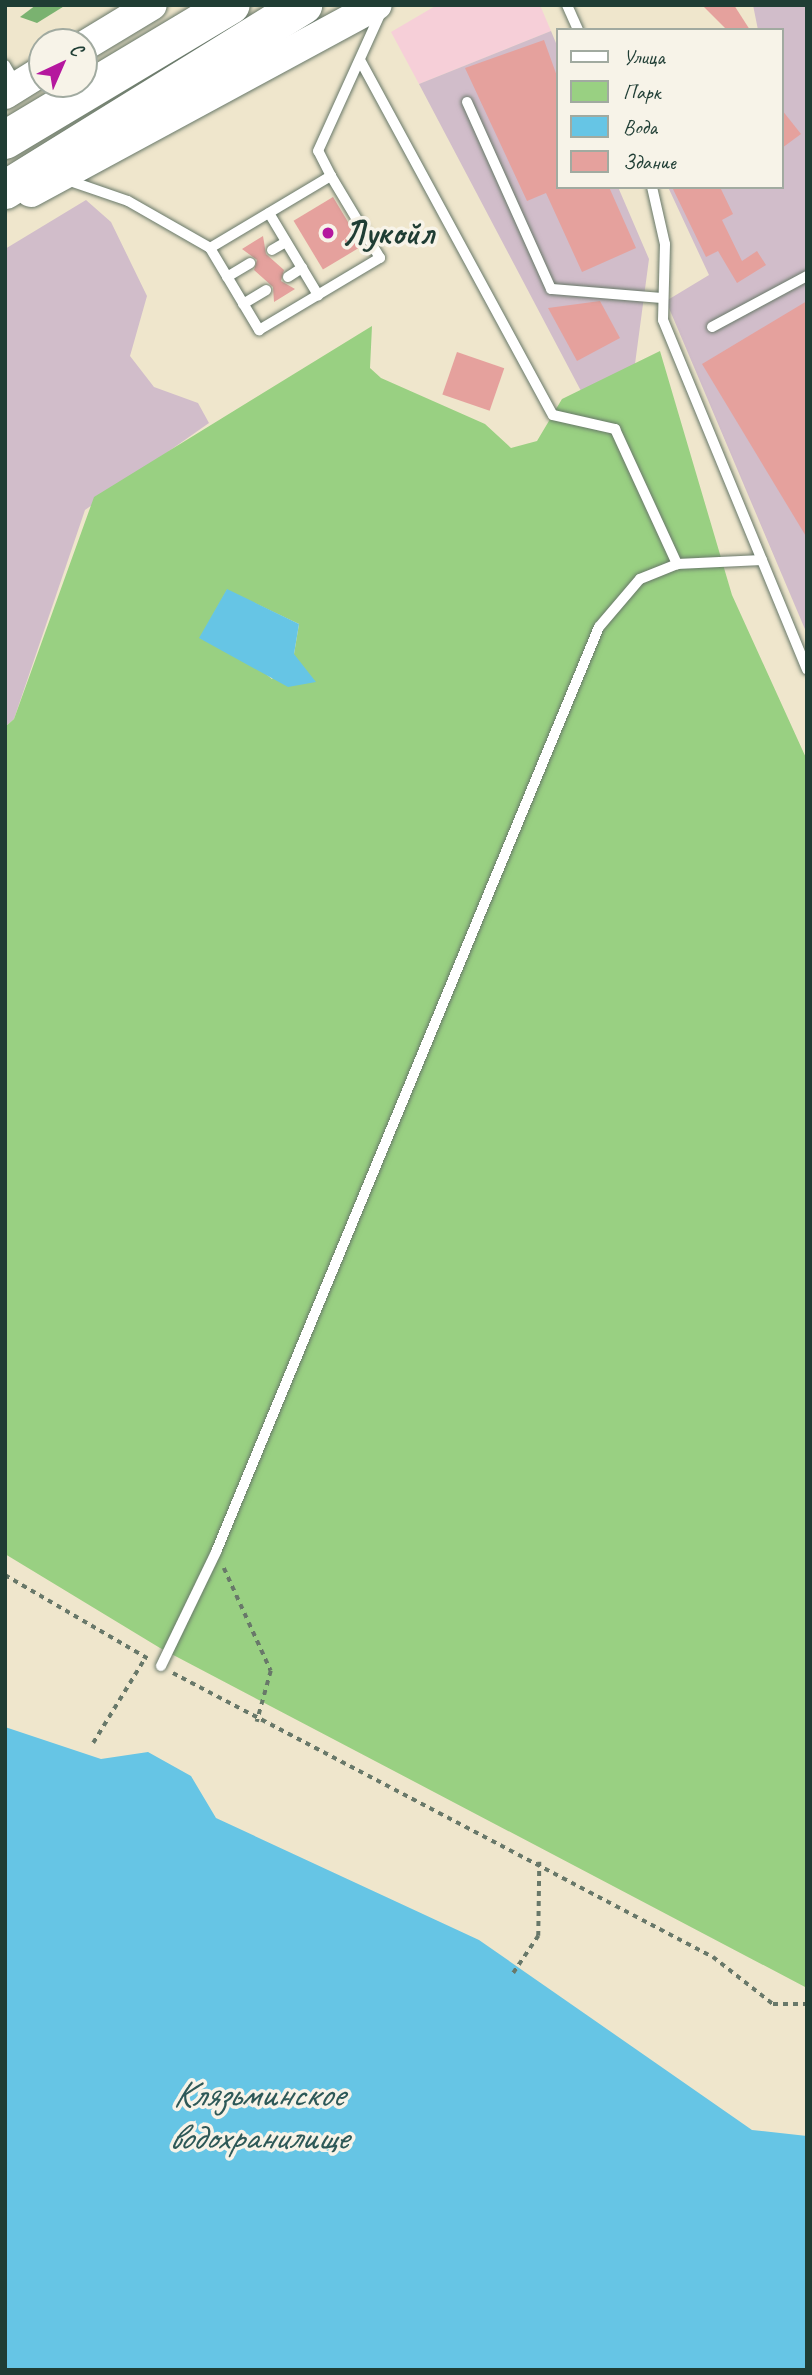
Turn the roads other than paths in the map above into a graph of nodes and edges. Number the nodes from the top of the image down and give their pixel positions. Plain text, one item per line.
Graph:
1 (152, 5) edge
2 (231, 5) edge
3 (303, 5) edge
4 (377, 5) edge
5 (384, 5) edge
6 (567, 5) edge
7 (577, 28) edge
8 (98, 38) edge
9 (360, 60) junction
10 (467, 102) dead end
11 (5, 140) edge
12 (331, 176) junction
13 (57, 180) junction
14 (652, 189) edge
15 (5, 190) edge
16 (5, 205) edge
17 (269, 213) junction
18 (286, 242) junction
19 (209, 248) junction
20 (272, 250) dead end
21 (250, 263) dead end
22 (302, 268) junction
23 (807, 276) edge
24 (227, 277) junction
25 (288, 277) dead end
26 (266, 290) dead end
27 (318, 295) junction
28 (660, 298) junction
29 (243, 304) junction
30 (712, 327) dead end
31 (762, 560) junction
32 (677, 564) junction
33 (807, 670) edge
34 (161, 1666) road end

1 - 8 main road
2 - 11 highway
3 - 15 highway
4 - 13 main road
5 - 9 lane
6 - 7 lane
9 - 12 lane
9 - 32 lane
10 - 28 lane
12 - 17 lane
12 - 27 lane
13 - 16 main road
13 - 19 lane
14 - 28 lane
17 - 18 lane
17 - 19 lane
18 - 20 lane
18 - 22 lane
19 - 24 lane
21 - 24 lane
22 - 25 lane
22 - 27 lane
23 - 30 lane
24 - 29 lane
26 - 29 lane
27 - 29 lane
28 - 31 lane
31 - 32 lane
31 - 33 lane
32 - 34 lane

